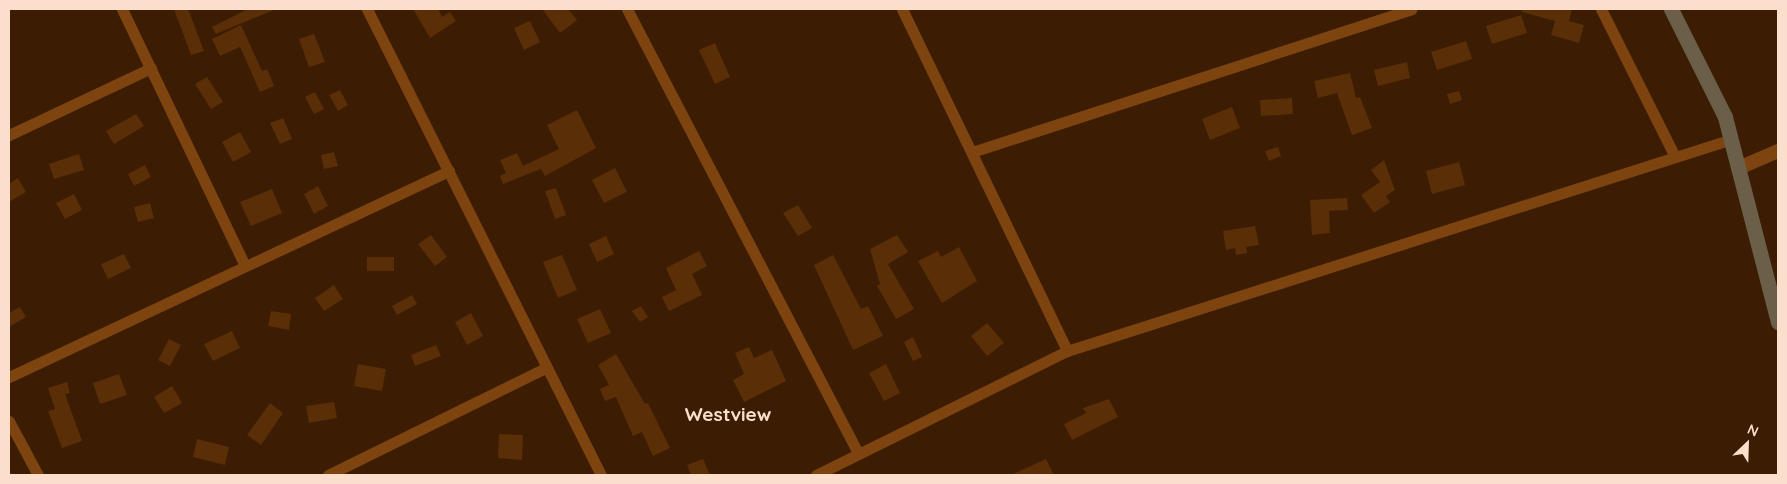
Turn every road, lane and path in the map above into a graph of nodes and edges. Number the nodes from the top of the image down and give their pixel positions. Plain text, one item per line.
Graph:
1 (122, 9) edge
2 (367, 9) edge
3 (627, 9) edge
4 (902, 9) edge
5 (1411, 9) edge
6 (1601, 9) edge
7 (1671, 9) edge
8 (151, 68) junction
9 (9, 135) edge
10 (1732, 139) junction
11 (1778, 151) edge
12 (972, 152) junction
13 (1674, 157) junction
14 (1741, 167) junction
15 (449, 171) junction
16 (245, 266) junction
17 (1778, 322) edge
18 (1067, 351) junction
19 (545, 368) junction
20 (9, 378) edge
21 (9, 421) edge
22 (858, 453) junction
23 (38, 475) edge
24 (328, 475) edge
25 (601, 475) edge
26 (816, 475) edge

1 - 8 street
2 - 15 street
3 - 22 street
4 - 12 street
5 - 12 street
6 - 13 street
7 - 10 main road
8 - 9 street
8 - 16 street
10 - 13 street
10 - 14 main road
11 - 14 street
12 - 18 street
13 - 18 street
14 - 17 main road
15 - 16 street
15 - 19 street
16 - 20 street
18 - 22 street
19 - 24 street
19 - 25 street
21 - 23 street
22 - 26 street

